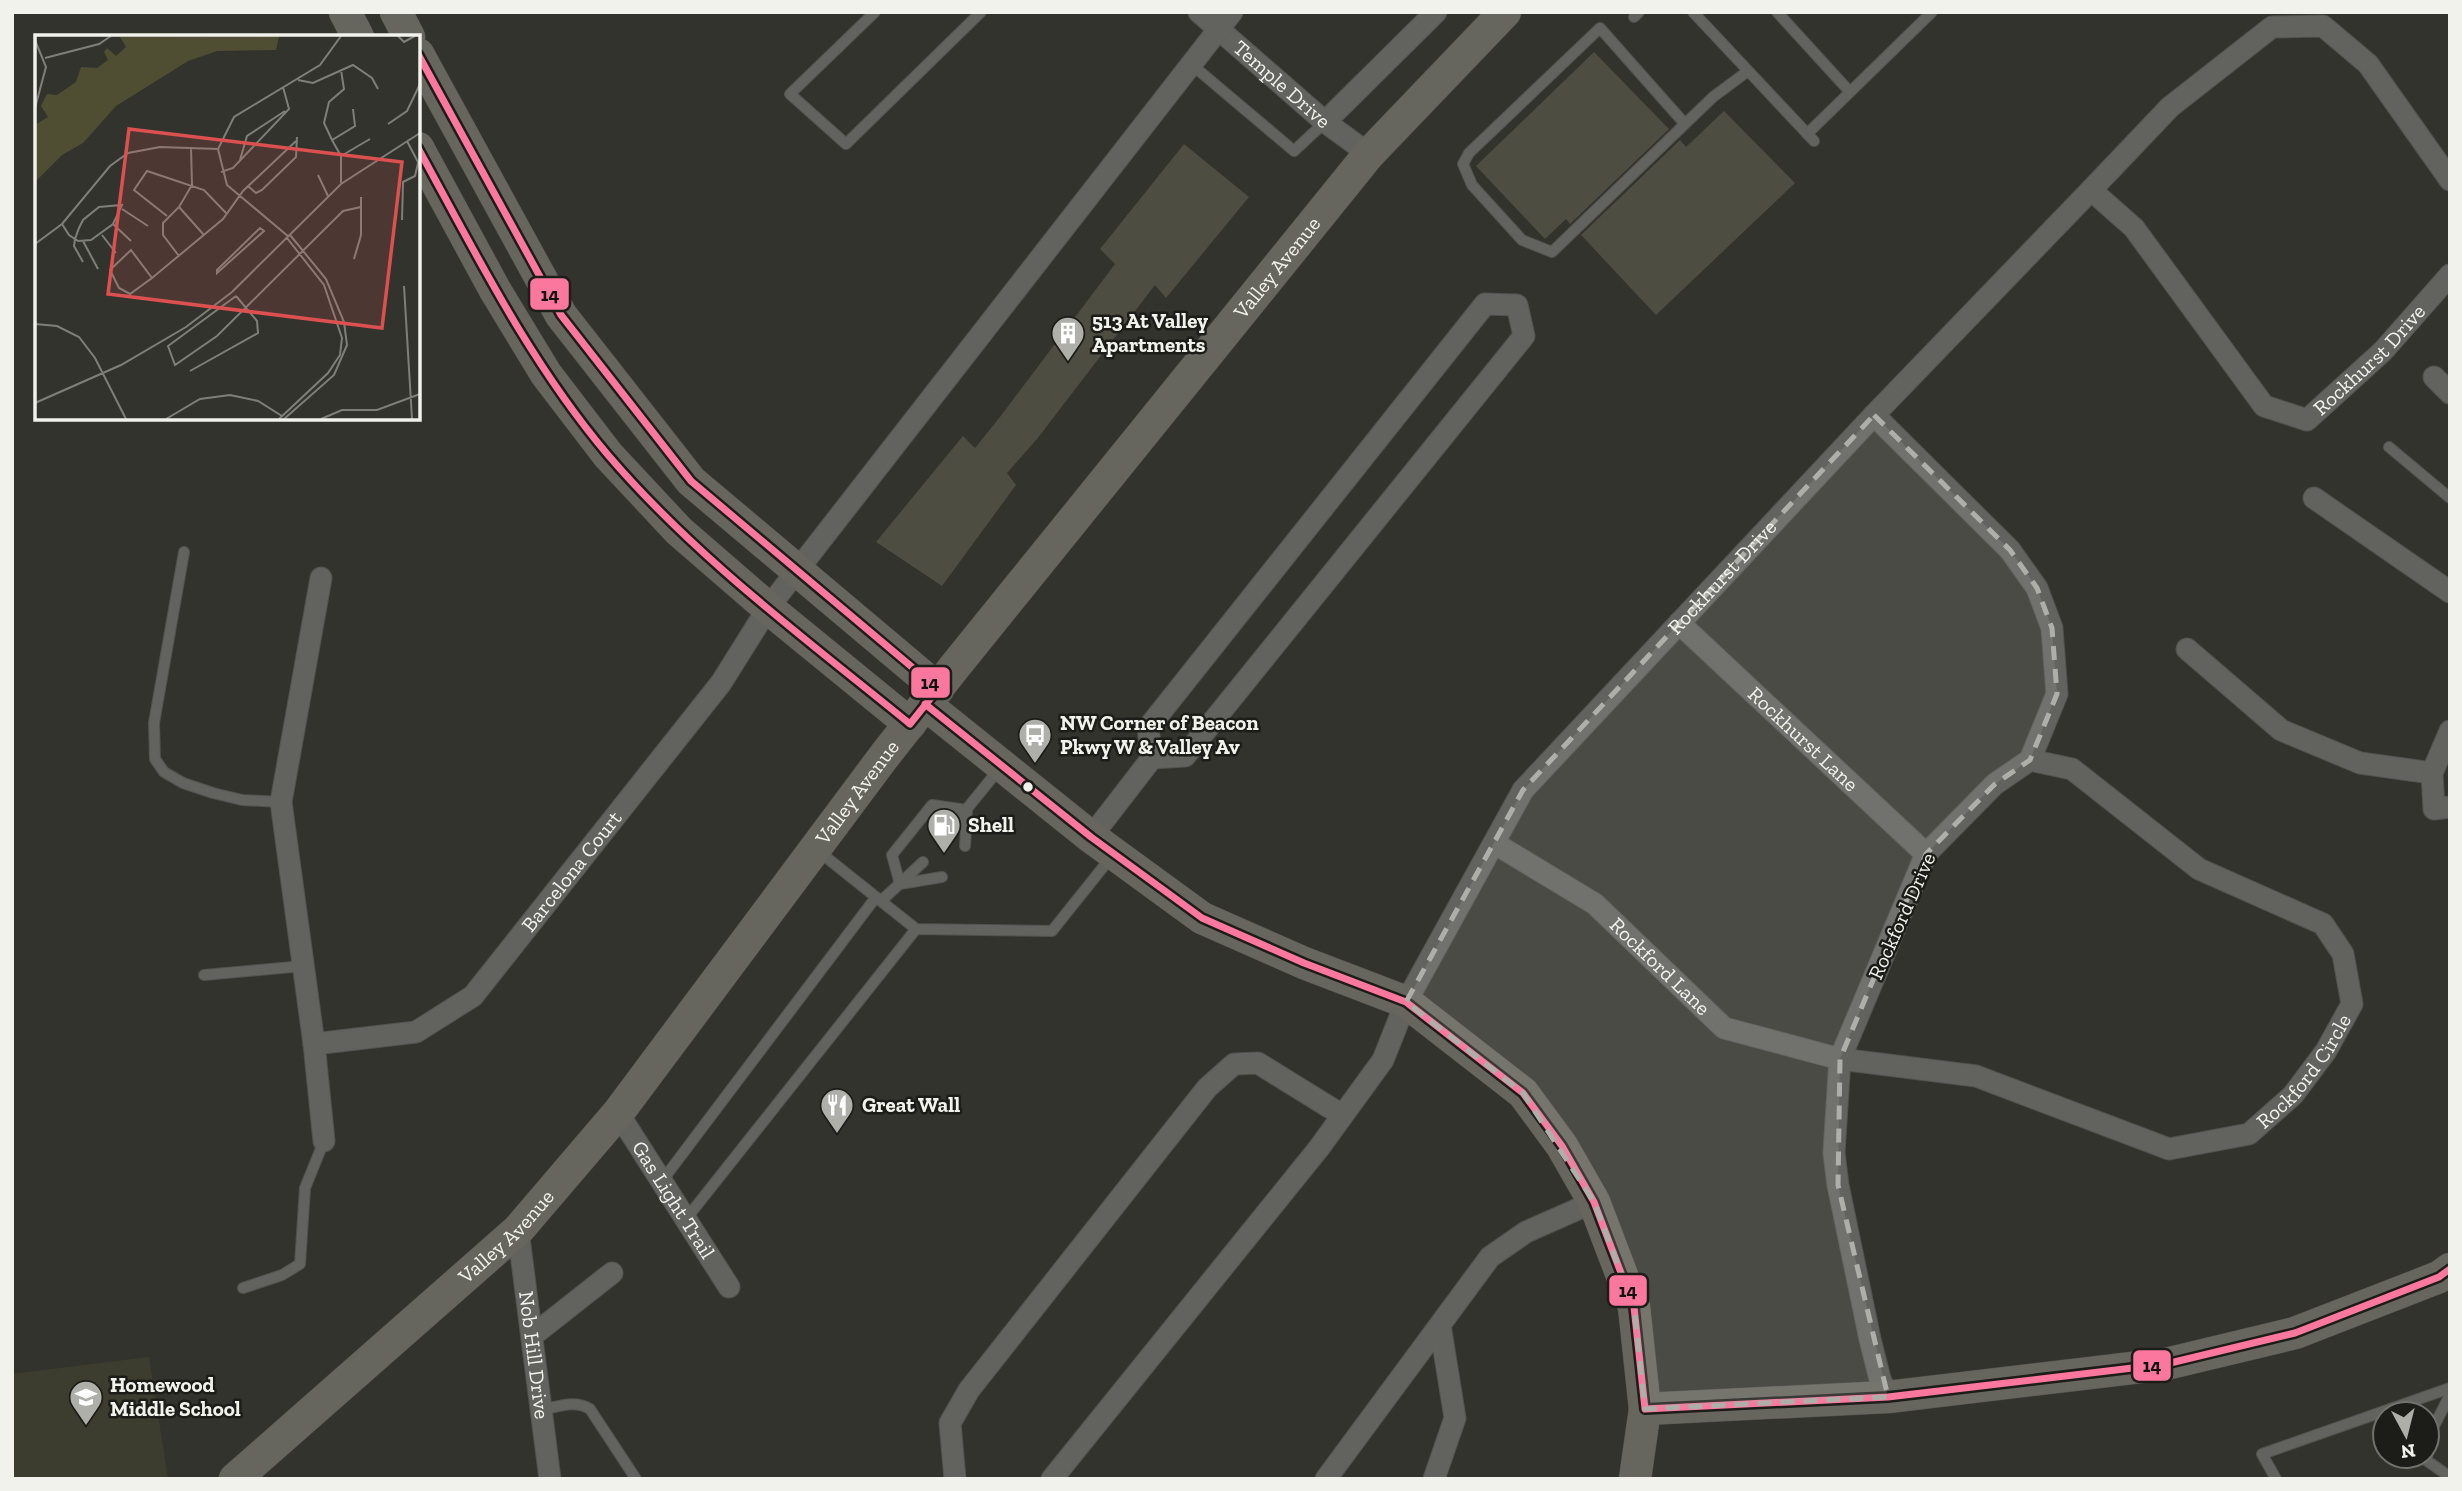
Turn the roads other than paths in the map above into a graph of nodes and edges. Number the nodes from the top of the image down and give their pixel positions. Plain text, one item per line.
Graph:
1 (345, 12) edge
2 (396, 12) edge
3 (875, 12) edge
4 (981, 12) edge
5 (1199, 12) edge
6 (1436, 12) edge
7 (1505, 12) edge
8 (1693, 12) edge
9 (1777, 12) edge
10 (1933, 12) edge
11 (1226, 20) edge
12 (357, 35) edge
13 (408, 35) edge
14 (420, 58) edge
15 (1191, 64) junction
16 (1748, 71) junction
17 (1850, 92) junction
18 (1325, 122) junction
19 (1685, 124) junction
20 (420, 152) edge
21 (1368, 155) junction
22 (2450, 180) edge
23 (2091, 190) junction
24 (2450, 275) edge
25 (2434, 377) dead end
26 (2450, 393) edge
27 (1874, 415) junction
28 (2389, 447) dead end
29 (2314, 498) dead end
30 (2450, 498) edge
31 (184, 552) dead end
32 (796, 571) junction
33 (321, 578) dead end
34 (2450, 592) edge
35 (768, 608) junction
36 (1679, 623) junction
37 (2187, 649) dead end
38 (924, 706) junction
39 (2450, 731) edge
40 (1152, 758) junction
41 (2030, 760) junction
42 (1002, 765) junction
43 (2432, 773) junction
44 (281, 802) junction
45 (2450, 807) edge
46 (967, 810) junction
47 (948, 832) dead end
48 (1494, 843) junction
49 (1102, 845) junction
50 (965, 846) dead end
51 (815, 849) junction
52 (1926, 854) junction
53 (923, 862) dead end
54 (942, 877) dead end
55 (900, 884) junction
56 (879, 899) junction
57 (916, 929) junction
58 (303, 966) junction
59 (204, 975) dead end
60 (1406, 1002) junction
61 (314, 1044) junction
62 (1840, 1059) junction
63 (618, 1113) junction
64 (1342, 1115) junction
65 (324, 1141) joint
66 (662, 1181) junction
67 (1594, 1202) junction
68 (685, 1219) junction
69 (518, 1230) junction
70 (2450, 1269) edge
71 (612, 1273) dead end
72 (729, 1287) dead end
73 (243, 1288) dead end
74 (1440, 1325) junction
75 (532, 1336) junction
76 (2450, 1388) edge
77 (2450, 1395) edge
78 (1888, 1396) junction
79 (1645, 1409) junction
80 (541, 1410) junction
81 (2441, 1412) edge
82 (235, 1479) edge
83 (550, 1479) edge
84 (636, 1479) edge
85 (955, 1479) edge
86 (1052, 1479) edge
87 (1326, 1479) edge
88 (1434, 1479) edge
89 (1635, 1479) edge
90 (2276, 1479) edge

1 - 12 main road
2 - 13 main road
3 - 4 lane
5 - 11 street, Temple Drive
6 - 18 street
7 - 21 main road, Valley Avenue
8 - 16 lane
9 - 17 lane
10 - 17 lane
11 - 15 street, Barcelona Court
11 - 18 street, Temple Drive
14 - 32 main road
15 - 18 lane
15 - 32 street, Barcelona Court
16 - 17 lane
16 - 19 lane
18 - 21 street, Temple Drive
19 - 19 lane
20 - 35 main road
21 - 38 main road, Valley Avenue
22 - 23 street, Rockhurst Drive
23 - 24 street, Rockhurst Drive
23 - 27 street, Rockhurst Drive
25 - 26 street
27 - 36 street, Rockhurst Drive
27 - 41 street
28 - 30 lane
29 - 34 street
31 - 44 lane
32 - 35 street, Barcelona Court
32 - 38 main road
33 - 44 street
35 - 38 main road
35 - 61 street, Barcelona Court
36 - 48 street, Rockhurst Drive
36 - 52 street, Rockhurst Lane
37 - 43 street
38 - 42 main road
38 - 51 main road, Valley Avenue
39 - 43 street
40 - 40 street
40 - 49 street
41 - 52 street, Rockford Drive
41 - 62 street, Rockford Circle
42 - 46 lane
42 - 49 main road
43 - 45 street
44 - 58 street
46 - 47 lane
46 - 50 lane
46 - 55 lane
48 - 60 street, Rockhurst Drive
48 - 62 street, Rockford Lane
49 - 57 lane
49 - 60 main road
51 - 56 lane
51 - 63 main road, Valley Avenue
52 - 62 street, Rockford Drive
53 - 55 lane
54 - 55 lane
55 - 56 lane
56 - 57 lane
56 - 66 lane
57 - 68 lane
58 - 59 lane
58 - 61 street
60 - 64 street, Rockhurst Drive
60 - 67 main road
61 - 65 street
62 - 78 street, Rockford Drive
63 - 66 street, Gas Light Trail
63 - 69 main road, Valley Avenue
64 - 85 street
64 - 86 street, Rockhurst Drive
65 - 73 lane
66 - 68 street, Gas Light Trail
67 - 74 street
67 - 79 main road
68 - 72 street, Gas Light Trail
69 - 75 street, Nob Hill Drive
69 - 82 main road, Valley Avenue
70 - 78 main road
71 - 75 street
74 - 87 street
74 - 88 street
75 - 80 street, Nob Hill Drive
76 - 90 lane
77 - 81 lane
78 - 79 main road
79 - 89 main road
80 - 83 street, Nob Hill Drive
80 - 84 lane

